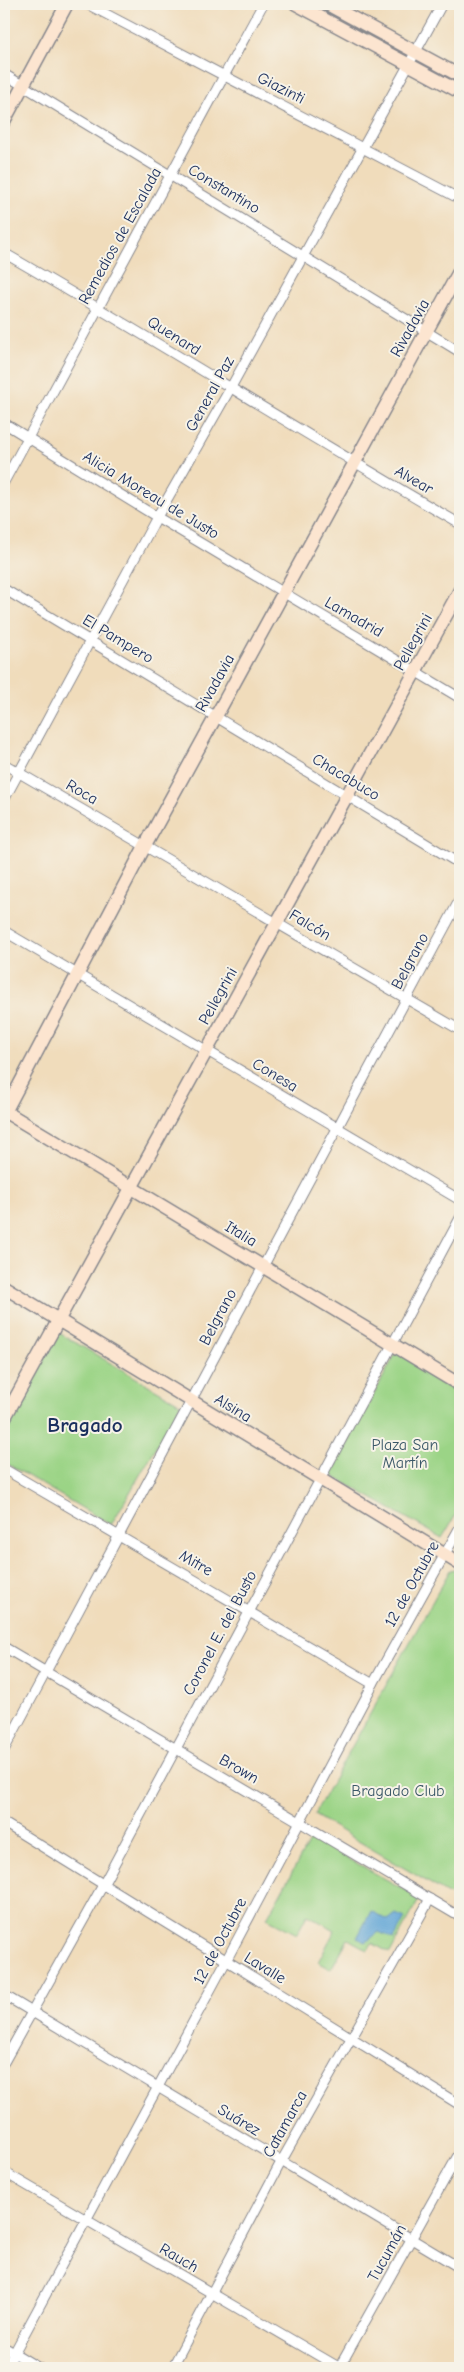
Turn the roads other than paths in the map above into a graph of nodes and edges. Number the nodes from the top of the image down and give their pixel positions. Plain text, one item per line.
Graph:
1 (67, 4) edge
2 (87, 4) edge
3 (262, 4) edge
4 (296, 4) edge
5 (327, 4) edge
6 (442, 4) edge
7 (415, 51) junction
8 (408, 64) junction
9 (4, 74) edge
10 (224, 76) junction
11 (460, 76) edge
12 (22, 86) junction
13 (460, 92) edge
14 (4, 120) edge
15 (364, 147) junction
16 (170, 174) junction
17 (460, 199) edge
18 (4, 253) edge
19 (304, 256) junction
20 (460, 270) edge
21 (98, 307) junction
22 (427, 332) junction
23 (460, 352) edge
24 (230, 389) junction
25 (4, 423) edge
26 (28, 437) junction
27 (354, 463) junction
28 (4, 482) edge
29 (157, 518) junction
30 (460, 524) edge
31 (4, 589) edge
32 (460, 590) edge
33 (284, 593) junction
34 (92, 641) junction
35 (416, 670) junction
36 (460, 698) edge
37 (216, 716) junction
38 (4, 764) edge
39 (19, 773) junction
40 (347, 796) junction
41 (4, 800) edge
42 (144, 846) junction
43 (460, 864) edge
44 (460, 899) edge
45 (277, 922) junction
46 (4, 931) edge
47 (76, 974) junction
48 (406, 1000) junction
49 (460, 1030) edge
50 (206, 1051) junction
51 (4, 1112) edge
52 (336, 1128) junction
53 (132, 1188) junction
54 (460, 1200) edge
55 (460, 1218) edge
56 (263, 1266) junction
57 (4, 1288) edge
58 (58, 1321) junction
59 (393, 1344) junction
60 (460, 1385) edge
61 (190, 1401) junction
62 (4, 1419) edge
63 (4, 1469) edge
64 (321, 1480) junction
65 (460, 1528) edge
66 (119, 1534) junction
67 (446, 1556) junction
68 (460, 1564) edge
69 (249, 1611) junction
70 (4, 1647) edge
71 (45, 1672) junction
72 (373, 1684) junction
73 (175, 1748) junction
74 (4, 1750) edge
75 (299, 1822) junction
76 (4, 1823) edge
77 (103, 1885) junction
78 (430, 1899) junction
79 (460, 1917) edge
80 (226, 1961) junction
81 (4, 1995) edge
82 (32, 2011) junction
83 (350, 2038) junction
84 (4, 2062) edge
85 (156, 2088) junction
86 (460, 2104) edge
87 (460, 2152) edge
88 (281, 2162) junction
89 (4, 2172) edge
90 (85, 2220) junction
91 (412, 2240) junction
92 (460, 2268) edge
93 (211, 2294) junction
94 (4, 2347) edge
95 (14, 2353) junction
96 (6, 2368) edge
97 (40, 2368) edge
98 (172, 2368) edge
99 (339, 2368) edge

1 - 12 main road
2 - 10 street, Giazinti
3 - 10 street, Remedios de Escalada
4 - 8 main road
5 - 7 main road
6 - 7 street, General Paz
7 - 8 street, General Paz
7 - 11 main road
8 - 13 main road
8 - 15 street, General Paz
9 - 12 street, Constantino
10 - 15 street, Giazinti
10 - 16 street, Remedios de Escalada
12 - 14 main road
12 - 16 street, Constantino
15 - 17 street, Giazinti
15 - 19 street, General Paz
16 - 19 street, Constantino
16 - 21 street, Remedios de Escalada
18 - 21 street, Quenard
19 - 22 street, Constantino
19 - 24 street, General Paz
20 - 22 main road, Rivadavia
21 - 24 street, Quenard
21 - 26 street, Remedios de Escalada
22 - 23 street, Constantino
22 - 27 main road, Rivadavia
24 - 27 street, Quenard
24 - 29 street, General Paz
25 - 26 street, Alicia Moreau de Justo
26 - 28 street, Remedios de Escalada
26 - 29 street, Alicia Moreau de Justo
27 - 30 street, Alvear
27 - 33 main road, Rivadavia
29 - 33 street, Alicia Moreau de Justo
29 - 34 street, General Paz
31 - 34 street, El Pampero
32 - 35 main road, Pellegrini
33 - 35 street, Lamadrid
33 - 37 main road, Rivadavia
34 - 37 street, El Pampero
34 - 39 street, General Paz
35 - 36 street, Lamadrid
35 - 40 main road, Pellegrini
37 - 40 street, Chacabuco
37 - 42 main road, Rivadavia
38 - 39 street, Roca
39 - 41 street, General Paz
39 - 42 street, Roca
40 - 43 street, Chacabuco
40 - 45 main road, Pellegrini
42 - 45 street, Falcón
42 - 47 main road, Rivadavia
44 - 48 street, Belgrano
45 - 48 street, Falcón
45 - 50 main road, Pellegrini
46 - 47 street, Conesa
47 - 50 street, Conesa
47 - 51 main road, Rivadavia
48 - 49 street, Falcón
48 - 52 street, Belgrano
50 - 52 street, Conesa
50 - 53 main road, Pellegrini
51 - 53 main road, Italia
52 - 54 street, Conesa
52 - 56 street, Belgrano
53 - 56 main road, Italia
53 - 58 main road, Pellegrini
55 - 59 street, Coronel E. del Busto
56 - 59 main road, Italia
56 - 61 street, Belgrano
57 - 58 main road, Alsina
58 - 61 main road, Alsina
58 - 62 main road, Pellegrini
59 - 60 main road, Italia
59 - 64 street, Coronel E. del Busto
61 - 64 main road, Alsina
61 - 66 street, Belgrano
63 - 66 street, Mitre
64 - 67 main road, Alsina
64 - 69 street, Coronel E. del Busto
65 - 67 street, 12 de Octubre
66 - 69 street, Mitre
66 - 71 street, Belgrano
67 - 68 main road, Alsina
67 - 72 street, 12 de Octubre
69 - 72 street, Mitre
69 - 73 street, Coronel E. del Busto
70 - 71 street, Brown
71 - 73 street, Brown
71 - 74 street, Belgrano
72 - 75 street, 12 de Octubre
73 - 75 street, Brown
73 - 77 street, Coronel E. del Busto
75 - 78 street, Brown
75 - 80 street, 12 de Octubre
76 - 77 street, Lavalle
77 - 80 street, Lavalle
77 - 82 street, Coronel E. del Busto
78 - 79 street, Brown
78 - 83 street, Catamarca
80 - 83 street, Lavalle
80 - 85 street, 12 de Octubre
81 - 82 street, Suárez
82 - 84 street, Coronel E. del Busto
82 - 85 street, Suárez
83 - 86 street, Lavalle
83 - 88 street, Catamarca
85 - 88 street, Suárez
85 - 90 street, 12 de Octubre
87 - 91 street, Tucumán
88 - 91 street, Suárez
88 - 93 street, Catamarca
89 - 90 street, Rauch
90 - 93 street, Rauch
90 - 95 street, 12 de Octubre
91 - 92 street, Suárez
91 - 99 street, Tucumán
93 - 98 street, Catamarca
93 - 99 street, Rauch
94 - 95 street
95 - 96 street, 12 de Octubre
95 - 97 street

